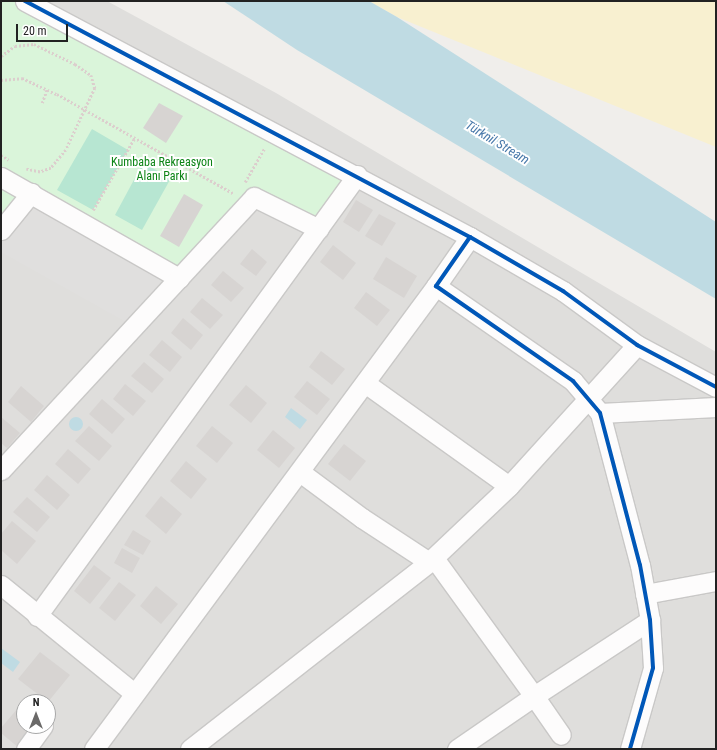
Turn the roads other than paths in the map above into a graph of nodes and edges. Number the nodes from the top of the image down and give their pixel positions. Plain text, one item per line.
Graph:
1 (25, 1) edge
2 (358, 175) junction
3 (1, 177) edge
4 (31, 193) junction
5 (319, 229) junction
6 (1, 230) edge
7 (470, 237) junction
8 (179, 278) junction
9 (436, 286) junction
10 (637, 345) junction
11 (365, 383) junction
12 (716, 386) edge
13 (595, 406) junction
14 (716, 406) edge
15 (1, 470) edge
16 (300, 472) junction
17 (509, 486) junction
18 (431, 560) junction
19 (716, 581) edge
20 (1, 585) edge
21 (645, 594) junction
22 (37, 616) junction
23 (650, 620) junction
24 (134, 693) junction
25 (534, 696) junction
26 (36, 734) edge
27 (561, 735) dead end
28 (200, 746) edge
29 (26, 749) edge
30 (94, 749) edge
31 (457, 749) edge
32 (630, 749) edge

1 - 2 street
2 - 5 street
2 - 7 street
3 - 4 street
4 - 6 street
4 - 8 street
5 - 8 street
5 - 22 street
7 - 9 street
7 - 10 street
8 - 15 street
9 - 11 street
9 - 13 street
10 - 12 street
10 - 13 street
11 - 16 street
11 - 17 street
13 - 14 street
13 - 17 street
13 - 21 street
16 - 18 street
16 - 24 street
17 - 18 street
18 - 25 street
18 - 28 street
19 - 21 street
20 - 22 street
21 - 23 street
22 - 24 street
23 - 25 street
23 - 32 street
24 - 30 street
25 - 27 street
25 - 31 street
26 - 29 street

